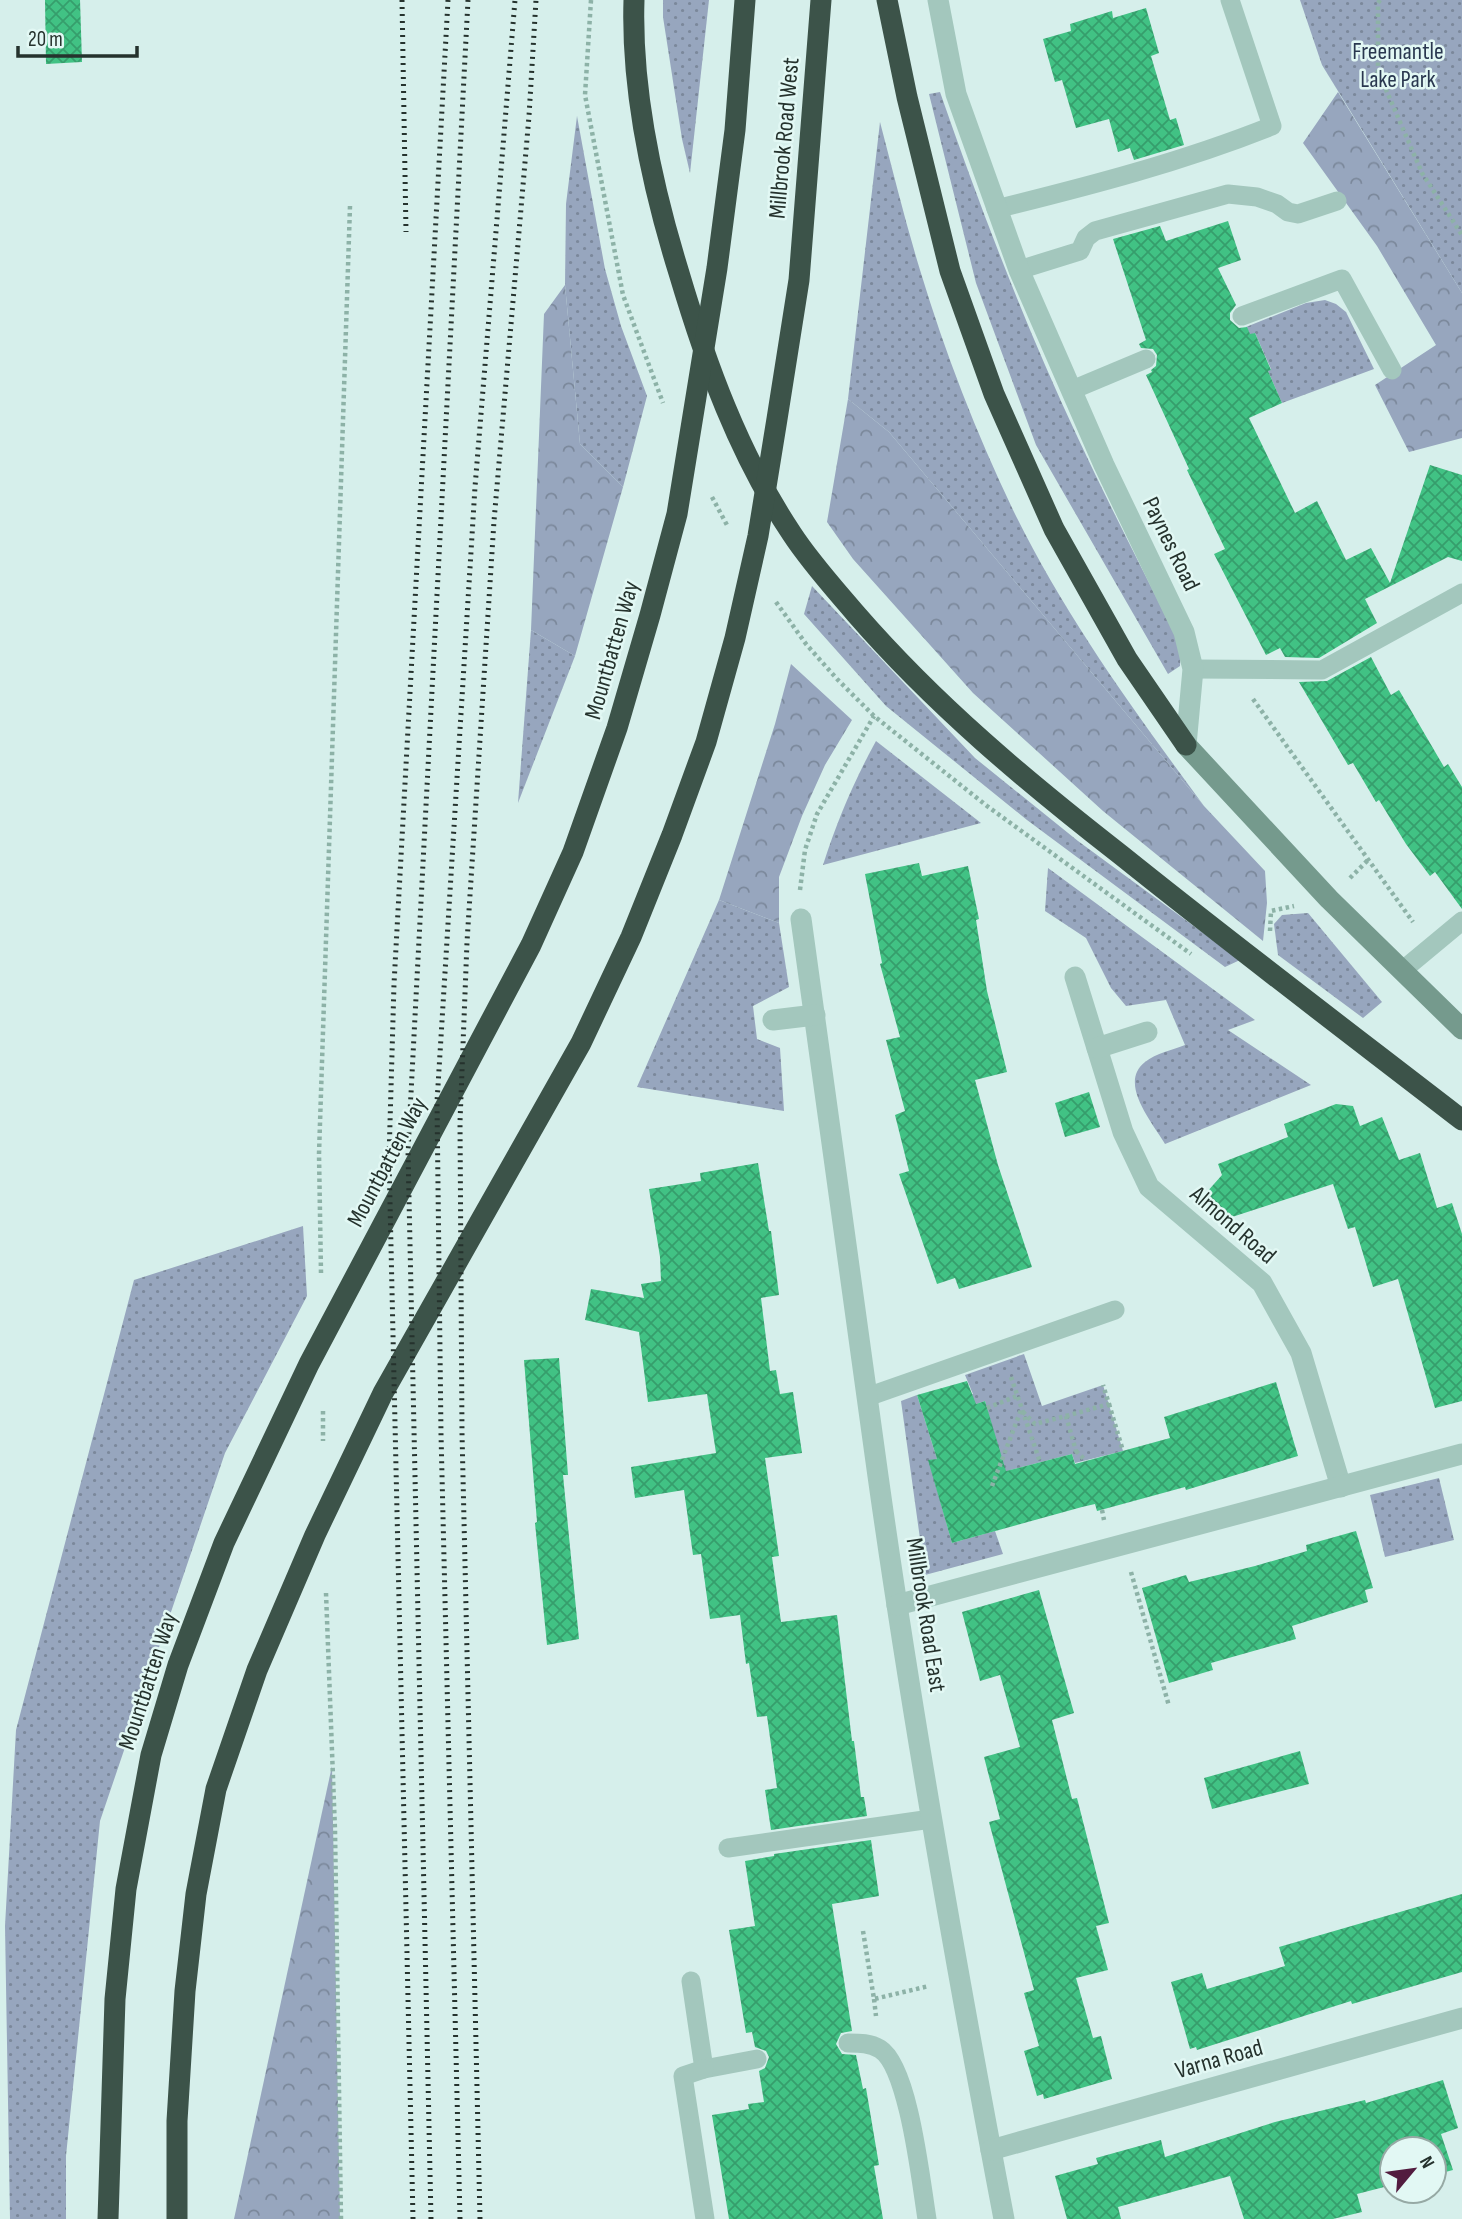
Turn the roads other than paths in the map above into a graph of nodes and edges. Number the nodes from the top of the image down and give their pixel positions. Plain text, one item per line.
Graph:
1 (634, 0) edge
2 (746, 0) edge
3 (821, 0) edge
4 (887, 0) edge
5 (938, 0) edge
6 (1230, 0) edge
7 (735, 130) joint
8 (1337, 201) dead end
9 (996, 209) junction
10 (1019, 270) junction
11 (1242, 316) dead end
12 (1146, 359) dead end
13 (1392, 370) dead end
14 (1072, 390) junction
15 (1462, 593) edge
16 (1193, 669) junction
17 (1186, 745) junction
18 (801, 919) road end
19 (1462, 921) edge
20 (1403, 970) junction
21 (1075, 977) dead end
22 (815, 1015) junction
23 (773, 1020) dead end
24 (1462, 1029) edge
25 (1147, 1032) dead end
26 (1097, 1048) junction
27 (1462, 1120) edge
28 (1115, 1310) dead end
29 (867, 1397) junction
30 (1462, 1454) edge
31 (1341, 1487) junction
32 (897, 1605) junction
33 (931, 1819) junction
34 (728, 1848) dead end
35 (691, 1981) dead end
36 (1462, 2018) edge
37 (848, 2043) dead end
38 (757, 2059) dead end
39 (704, 2068) junction
40 (991, 2150) junction
41 (108, 2219) edge
42 (177, 2219) edge
43 (705, 2219) edge
44 (927, 2219) edge
45 (1004, 2219) edge

1 - 27 highway
2 - 7 highway, Millbrook Road West
3 - 42 highway, Millbrook Road West
4 - 17 highway
5 - 9 street, Paynes Road
6 - 9 lane
7 - 41 highway, Mountbatten Way
8 - 10 lane
9 - 10 street, Paynes Road
10 - 14 street, Paynes Road
11 - 13 lane
12 - 14 lane
14 - 16 street, Paynes Road
15 - 16 lane
16 - 17 street, Paynes Road
17 - 20 street
18 - 22 street, Millbrook Road East
19 - 20 lane
20 - 24 street
21 - 26 street, Almond Road
22 - 23 street
22 - 29 street, Millbrook Road East
25 - 26 street
26 - 31 street, Almond Road
28 - 29 lane
29 - 32 street, Millbrook Road East
30 - 31 street
31 - 32 street
32 - 33 street, Millbrook Road East
33 - 34 lane
33 - 40 street, Millbrook Road East
35 - 39 lane
36 - 40 street, Varna Road
37 - 44 lane
38 - 39 lane
39 - 43 lane
40 - 45 street, Millbrook Road East

